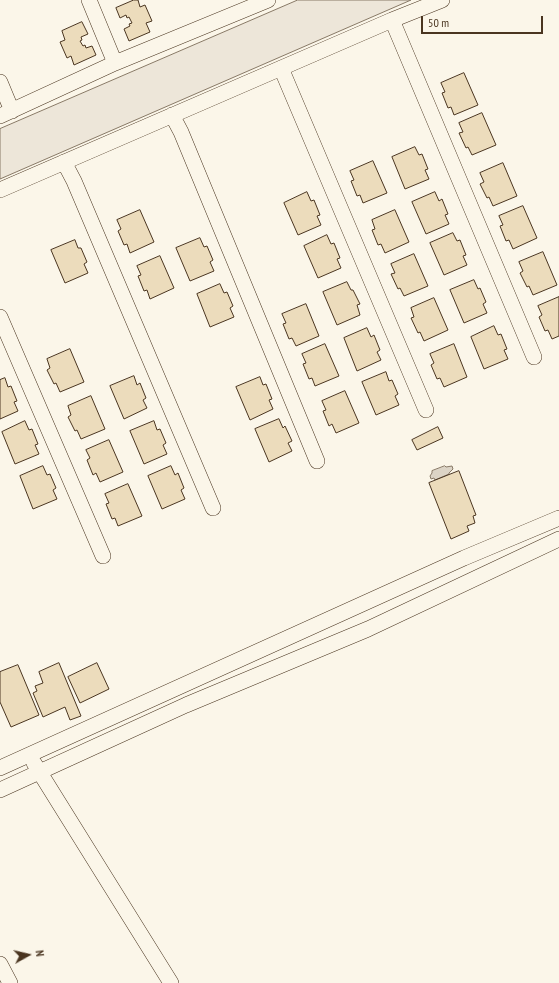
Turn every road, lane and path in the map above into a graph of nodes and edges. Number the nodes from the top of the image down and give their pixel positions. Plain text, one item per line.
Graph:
1 (89, 0) edge
2 (268, 0) edge
3 (442, 0) edge
4 (392, 20) junction
5 (115, 63) junction
6 (281, 68) junction
7 (0, 82) edge
8 (6, 114) edge
9 (172, 115) junction
10 (64, 162) junction
11 (0, 190) edge
12 (0, 317) edge
13 (534, 357) dead end
14 (426, 410) dead end
15 (317, 461) dead end
16 (213, 508) dead end
17 (559, 518) edge
18 (559, 539) edge
19 (103, 556) dead end
20 (233, 662) junction
21 (242, 682) junction
22 (29, 756) junction
23 (0, 768) edge
24 (39, 772) junction
25 (0, 790) edge
26 (0, 964) edge
27 (10, 983) edge
28 (171, 983) edge

1 - 5 street
2 - 5 street
3 - 4 street
4 - 6 street
4 - 13 street
5 - 8 street
6 - 9 street
6 - 14 street
7 - 8 street
9 - 10 street
9 - 15 street
10 - 11 street
10 - 16 street
12 - 19 street
17 - 20 street
18 - 21 street
20 - 21 street
20 - 22 street
21 - 24 street
22 - 23 street
22 - 24 street
24 - 25 street
24 - 28 street
26 - 27 street

